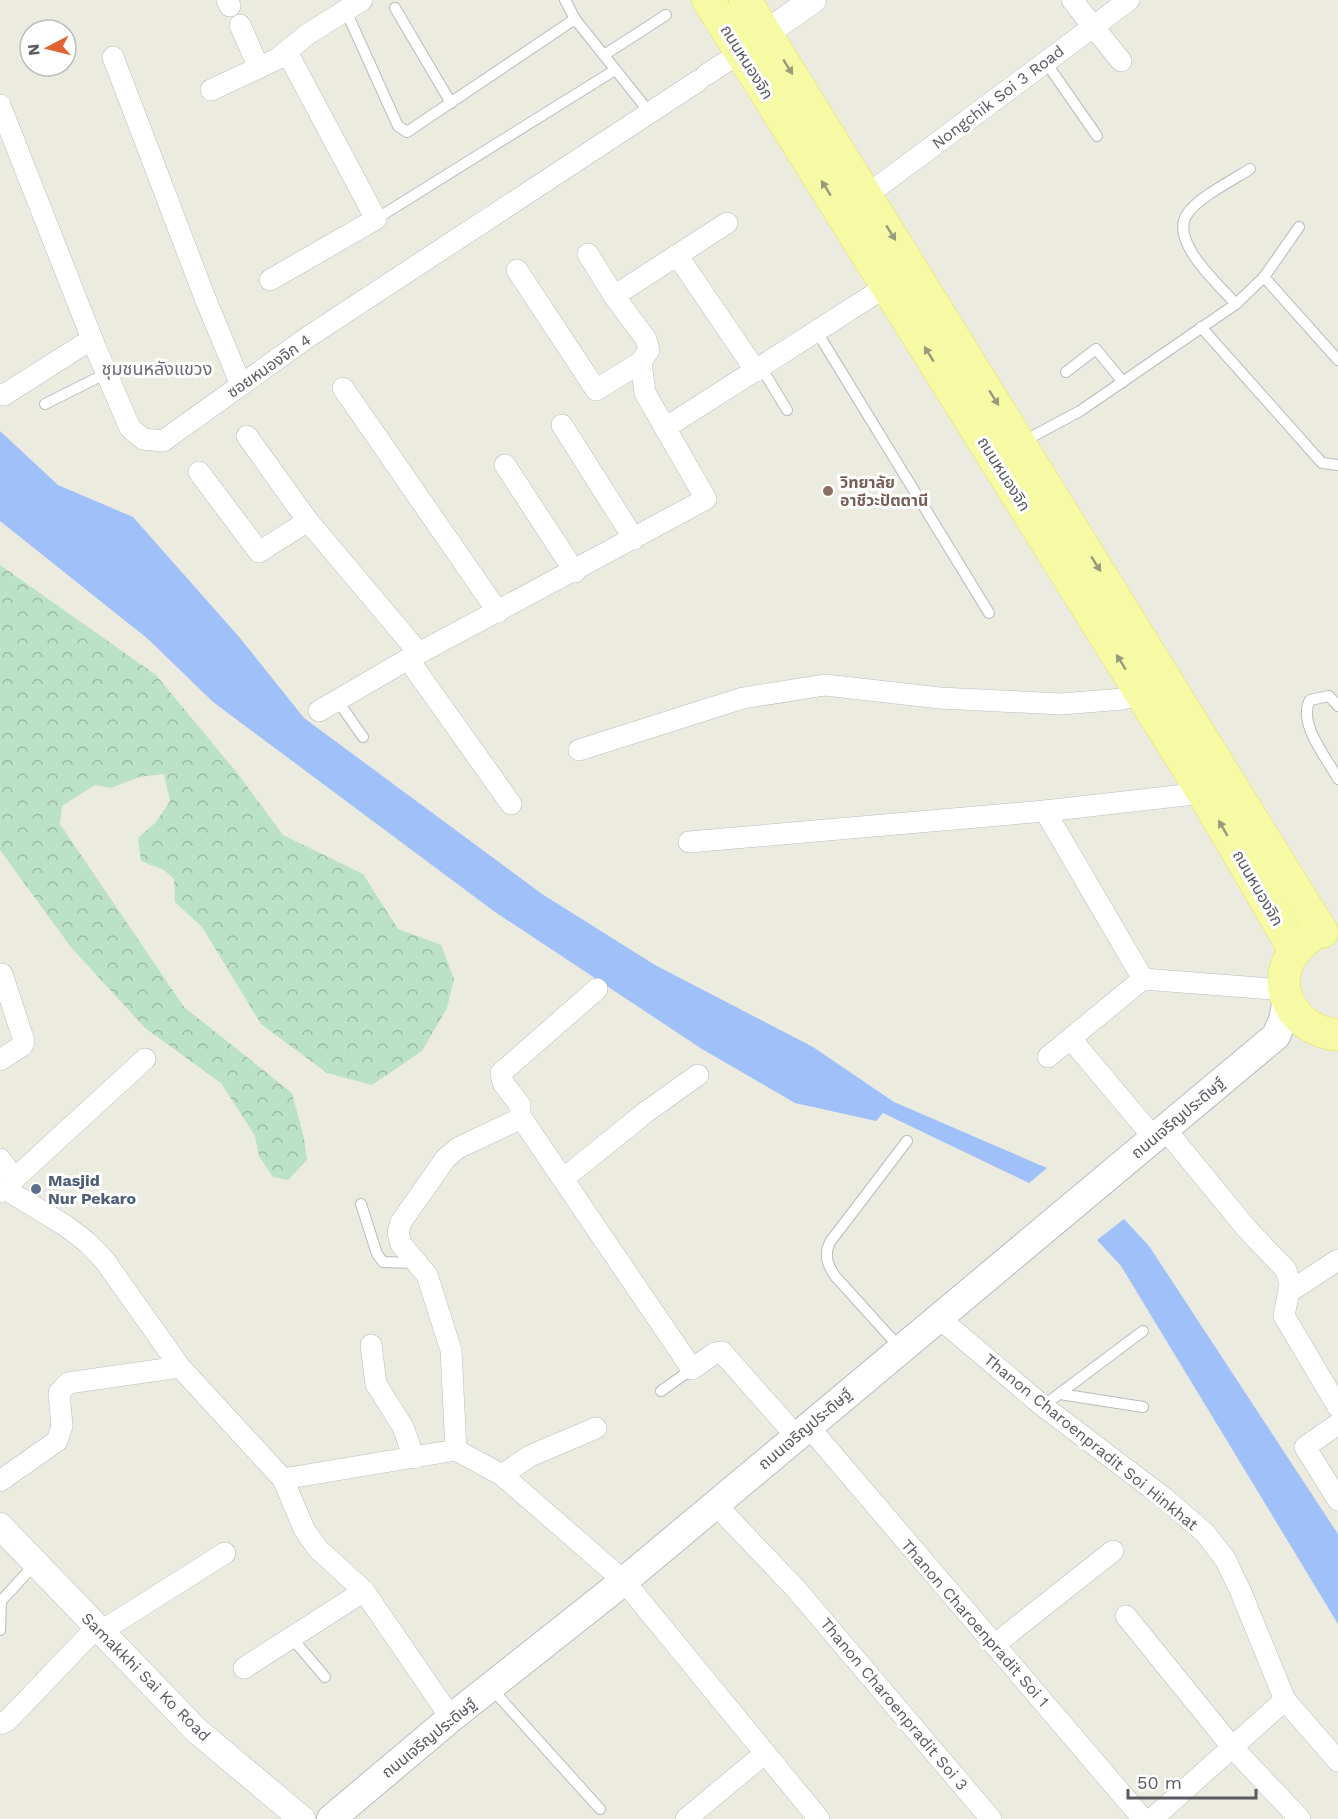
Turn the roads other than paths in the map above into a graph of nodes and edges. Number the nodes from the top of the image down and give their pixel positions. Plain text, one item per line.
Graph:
1 (565, 0) edge
2 (708, 0) edge
3 (746, 0) edge
4 (813, 0) edge
5 (1072, 0) edge
6 (1129, 0) edge
7 (354, 6) edge
8 (395, 8) dead end
9 (232, 10) edge
10 (666, 15) dead end
11 (575, 19) junction
12 (1092, 27) junction
13 (766, 33) junction
14 (741, 51) junction
15 (287, 52) junction
16 (604, 55) junction
17 (113, 57) dead end
18 (1045, 61) junction
19 (1121, 61) dead end
20 (259, 68) junction
21 (615, 69) junction
22 (211, 90) dead end
23 (451, 103) junction
24 (0, 105) edge
25 (650, 113) junction
26 (1097, 136) dead end
27 (1250, 169) dead end
28 (867, 195) junction
29 (376, 219) junction
30 (727, 223) dead end
31 (1299, 227) dead end
32 (588, 254) dead end
33 (677, 255) junction
34 (517, 270) dead end
35 (1264, 277) junction
36 (270, 280) dead end
37 (887, 286) junction
38 (614, 296) junction
39 (1236, 304) junction
40 (1201, 327) junction
41 (817, 332) junction
42 (92, 339) junction
43 (1338, 360) edge
44 (641, 362) junction
45 (975, 368) junction
46 (758, 369) junction
47 (1066, 372) dead end
48 (107, 373) junction
49 (947, 382) junction
50 (1123, 382) junction
51 (241, 385) junction
52 (343, 388) dead end
53 (0, 394) edge
54 (45, 404) dead end
55 (787, 410) dead end
56 (562, 425) dead end
57 (665, 428) junction
58 (246, 436) dead end
59 (1021, 442) junction
60 (505, 465) dead end
61 (1338, 465) edge
62 (199, 472) dead end
63 (308, 521) junction
64 (634, 539) junction
65 (576, 572) junction
66 (498, 612) junction
67 (989, 613) dead end
68 (414, 656) junction
69 (1141, 694) junction
70 (328, 705) joint
71 (1338, 706) edge
72 (363, 737) dead end
73 (579, 750) dead end
74 (1338, 778) edge
75 (1203, 793) junction
76 (511, 804) dead end
77 (1045, 811) junction
78 (689, 842) dead end
79 (1330, 931) edge
80 (1295, 951) junction
81 (2, 974) dead end
82 (1143, 979) junction
83 (597, 989) dead end
84 (1285, 994) junction
85 (1329, 1034) edge
86 (1276, 1036) junction
87 (1071, 1039) junction
88 (1048, 1057) dead end
89 (145, 1059) dead end
90 (0, 1060) edge
91 (698, 1076) dead end
92 (520, 1116) junction
93 (1159, 1133) junction
94 (907, 1141) dead end
95 (0, 1159) edge
96 (563, 1179) junction
97 (7, 1186) edge
98 (362, 1204) dead end
99 (1338, 1260) edge
100 (417, 1263) junction
101 (1289, 1292) junction
102 (939, 1318) junction
103 (1143, 1331) dead end
104 (371, 1345) dead end
105 (901, 1349) junction
106 (180, 1367) junction
107 (692, 1369) junction
108 (661, 1391) dead end
109 (1051, 1400) junction
110 (1143, 1407) dead end
111 (1338, 1407) edge
112 (1338, 1424) edge
113 (596, 1428) dead end
114 (803, 1432) junction
115 (456, 1450) junction
116 (414, 1458) junction
117 (502, 1475) junction
118 (283, 1479) junction
119 (0, 1481) edge
120 (1338, 1500) edge
121 (716, 1505) junction
122 (0, 1526) edge
123 (1113, 1551) dead end
124 (225, 1553) dead end
125 (35, 1564) junction
126 (624, 1581) junction
127 (364, 1592) junction
128 (1126, 1616) dead end
129 (0, 1630) edge
130 (98, 1630) junction
131 (291, 1637) junction
132 (994, 1646) junction
133 (244, 1668) dead end
134 (325, 1677) dead end
135 (491, 1688) junction
136 (1285, 1700) junction
137 (451, 1718) junction
138 (0, 1724) edge
139 (1232, 1747) junction
140 (764, 1754) junction
141 (1338, 1761) edge
142 (600, 1809) dead end
143 (342, 1816) edge
144 (302, 1819) edge
145 (686, 1819) edge
146 (819, 1819) edge
147 (991, 1819) edge
148 (1143, 1819) edge
149 (1152, 1819) edge
150 (1300, 1819) edge

1 - 11 lane
2 - 14 main road, ถนนหนองจิก
3 - 13 main road, ถนนหนองจิก
4 - 13 street
5 - 12 street
6 - 12 street, Nongchik Soi 3 Road
7 - 15 street
7 - 23 lane
8 - 23 lane
9 - 20 street
10 - 16 lane
11 - 16 lane
11 - 23 lane
12 - 18 street, Nongchik Soi 3 Road
12 - 19 street
13 - 14 main road
13 -> 28 main road, ถนนหนองจิก
14 - 25 street, ซอยหนองจิก 4
37 -> 14 main road, ถนนหนองจิก
15 - 20 street
15 - 29 street
16 - 21 lane
17 - 51 street
18 - 26 lane
18 - 28 street, Nongchik Soi 3 Road
20 - 22 street
21 - 25 lane
21 - 29 lane
24 - 42 street, ซอยหนองจิก 4
25 - 51 street, ซอยหนองจิก 4
27 - 39 lane
28 -> 45 main road, ถนนหนองจิก
29 - 36 street
30 - 33 street
31 - 35 lane
32 - 38 street
33 - 38 street
33 - 46 street
34 - 44 street
35 - 39 lane
35 - 43 lane
37 - 41 street
49 -> 37 main road, ถนนหนองจิก
38 - 44 street
39 - 40 lane
40 - 50 lane
40 - 61 lane
41 - 46 street
41 - 67 lane
42 - 48 street, ซอยหนองจิก 4
42 - 53 street
44 - 57 street
45 - 49 main road
45 -> 59 main road, ถนนหนองจิก
46 - 55 lane
46 - 57 street
47 - 50 lane
48 - 51 street, ซอยหนองจิก 4
48 - 54 lane
69 -> 49 main road, ถนนหนองจิก
50 - 59 lane
52 - 66 street
56 - 64 street
57 - 64 street
58 - 63 street
59 -> 79 main road, ถนนหนองจิก
60 - 65 street
62 - 63 street
63 - 68 street
64 - 65 street
65 - 66 street
66 - 68 street
68 - 70 street
68 - 76 street
69 - 73 street
69 - 75 main road, ถนนหนองจิก
70 - 72 lane
71 - 74 lane
75 - 77 street
80 -> 75 main road, ถนนหนองจิก
77 - 78 street
77 - 82 street
79 - 80 main road
80 - 84 main road
81 - 90 street
82 - 84 street
82 - 87 street
83 - 92 street
84 - 85 main road
84 - 86 main road
85 - 86 main road
86 - 93 main road, ถนนเจริญประดิษฐ์
87 - 88 street
87 - 93 street
89 - 97 street
91 - 96 street
92 - 96 street
92 - 100 street
93 - 101 street
93 - 102 main road, ถนนเจริญประดิษฐ์
94 - 105 lane
95 - 97 street
96 - 107 street
97 - 106 street
98 - 100 lane
99 - 101 street
100 - 115 street
101 - 111 street
102 - 105 main road, ถนนเจริญประดิษฐ์
102 - 109 street, Thanon Charoenpradit Soi Hinkhat
103 - 109 lane
104 - 116 street
105 - 114 main road, ถนนเจริญประดิษฐ์
106 - 118 street
106 - 119 street
107 - 108 lane
107 - 114 street, Thanon Charoenpradit Soi 1
109 - 110 lane
109 - 136 street, Thanon Charoenpradit Soi Hinkhat
112 - 120 street
113 - 117 street
114 - 121 main road, ถนนเจริญประดิษฐ์
114 - 132 street, Thanon Charoenpradit Soi 1
115 - 116 street
115 - 117 street
116 - 118 street
117 - 126 street
118 - 127 street
121 - 126 main road, ถนนเจริญประดิษฐ์
121 - 147 street, Thanon Charoenpradit Soi 3
122 - 125 street, Samakkhi Sai Ko Road
123 - 132 street
124 - 130 street
125 - 129 lane
125 - 130 street, Samakkhi Sai Ko Road
126 - 135 main road, ถนนเจริญประดิษฐ์
126 - 140 street
127 - 131 street
127 - 137 street
128 - 139 street
130 - 138 street
130 - 144 street, Samakkhi Sai Ko Road
131 - 133 street
131 - 134 lane
132 - 148 street, Thanon Charoenpradit Soi 1
135 - 137 main road, ถนนเจริญประดิษฐ์
135 - 142 lane
136 - 139 street
136 - 141 street, Thanon Charoenpradit Soi Hinkhat
137 - 143 main road, ถนนเจริญประดิษฐ์
139 - 149 street
139 - 150 street
140 - 145 street
140 - 146 street

